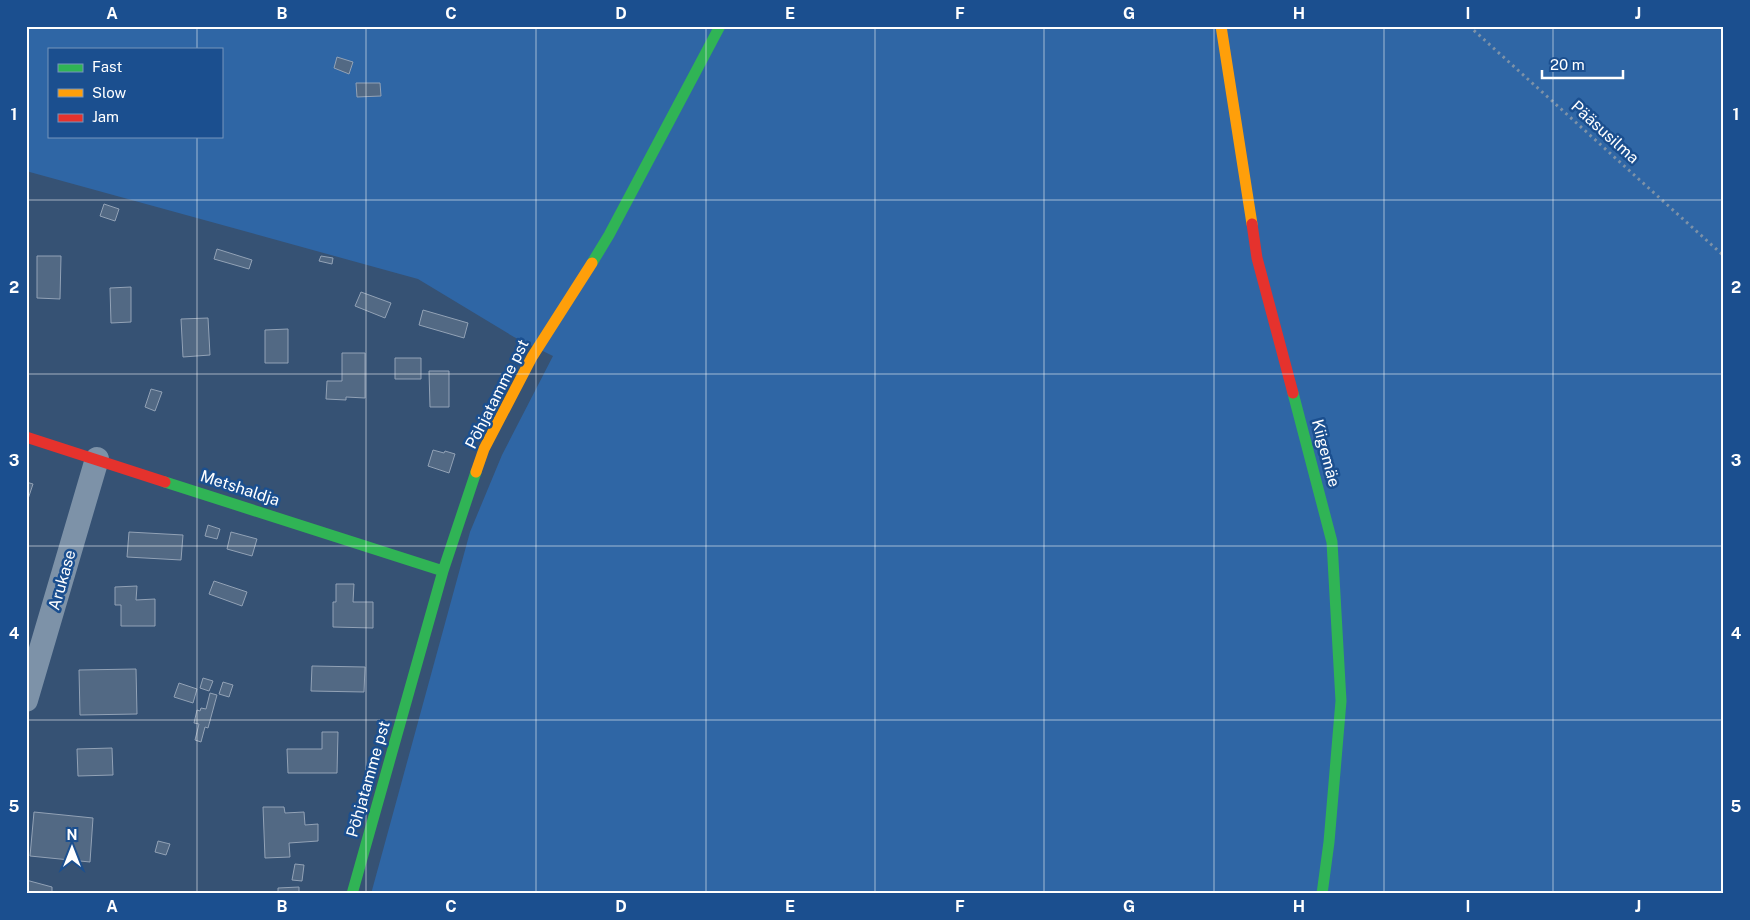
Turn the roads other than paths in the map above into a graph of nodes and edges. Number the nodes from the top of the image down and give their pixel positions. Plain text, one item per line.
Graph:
1 (720, 26) edge
2 (1220, 26) edge
3 (26, 437) edge
4 (97, 459) junction
5 (443, 571) junction
6 (26, 700) edge
7 (352, 894) edge
8 (1322, 894) edge

1 - 5 street, Põhjatamme pst
2 - 8 street, Kiigemäe
3 - 4 street, Metshaldja
4 - 5 street, Metshaldja
4 - 6 street, Arukase
5 - 7 street, Põhjatamme pst

